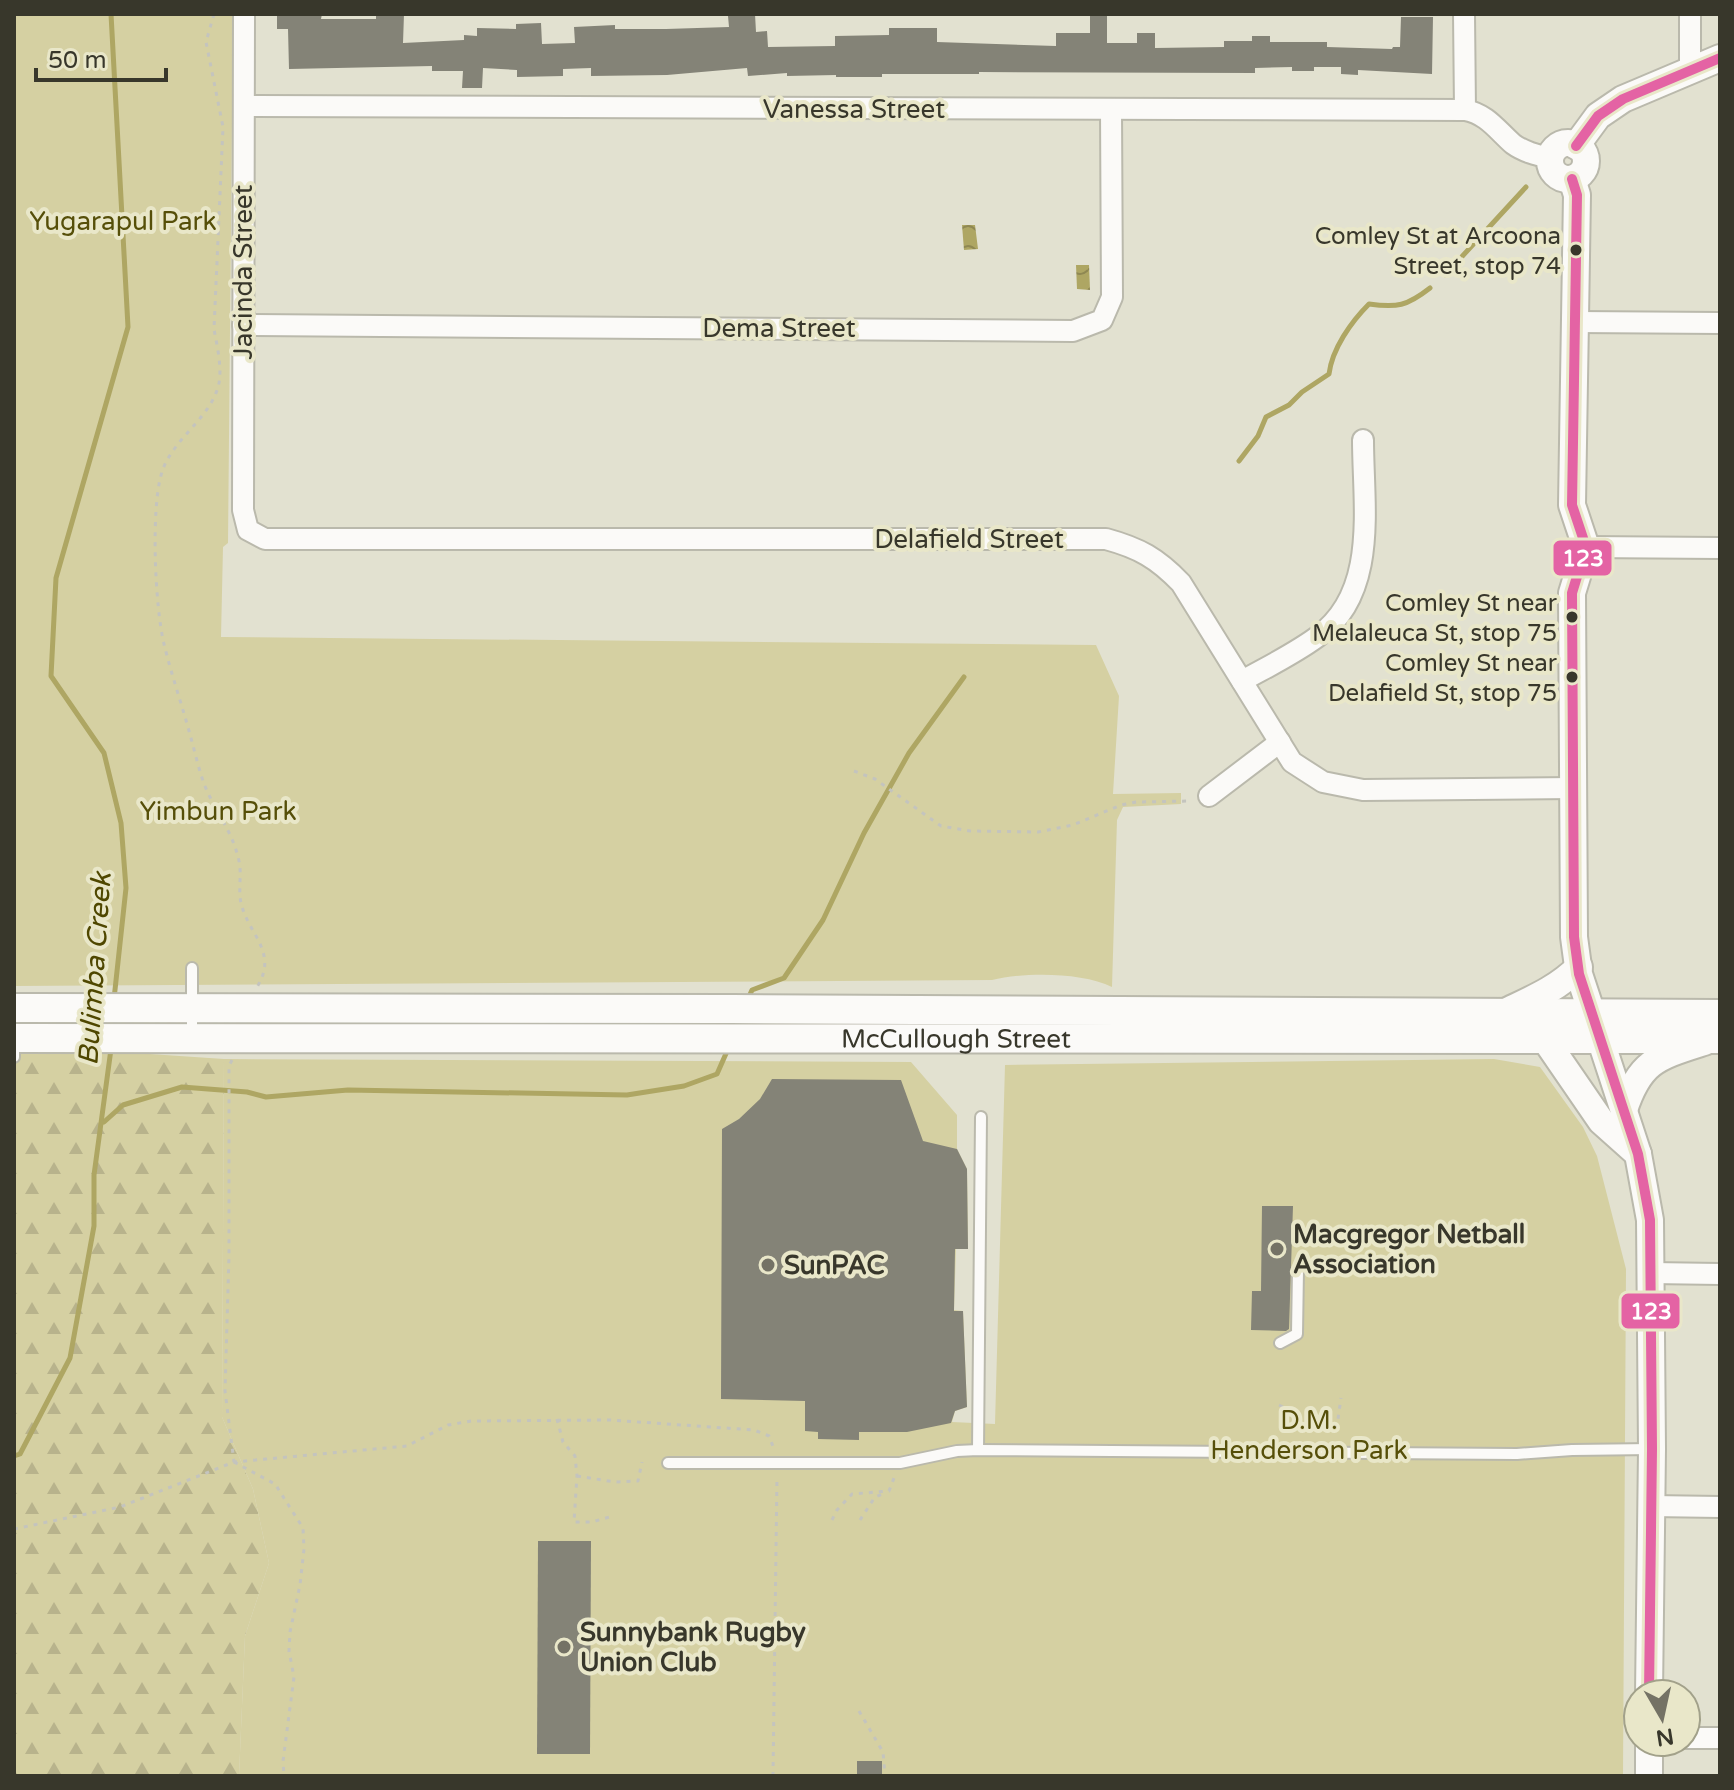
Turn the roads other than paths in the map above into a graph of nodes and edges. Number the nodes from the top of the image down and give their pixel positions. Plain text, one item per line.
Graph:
1 (244, 14) edge
2 (1464, 14) edge
3 (1690, 14) edge
4 (1720, 58) edge
5 (1690, 71) junction
6 (244, 106) junction
7 (1111, 110) junction
8 (1465, 110) junction
9 (1576, 146) junction
10 (1550, 158) junction
11 (1572, 179) junction
12 (1576, 322) junction
13 (1720, 323) edge
14 (243, 325) junction
15 (1363, 440) dead end
16 (248, 530) joint
17 (1586, 547) junction
18 (1720, 548) edge
19 (1242, 681) junction
20 (1280, 742) junction
21 (1573, 788) junction
22 (1209, 796) road end
23 (1579, 967) junction
24 (192, 968) dead end
25 (192, 1007) junction
26 (14, 1008) edge
27 (980, 1010) junction
28 (1505, 1012) junction
29 (1597, 1025) junction
30 (1718, 1031) edge
31 (1544, 1038) junction
32 (981, 1039) junction
33 (14, 1040) edge
34 (192, 1040) junction
35 (14, 1057) edge
36 (1624, 1110) junction
37 (981, 1117) dead end
38 (1638, 1154) junction
39 (1298, 1270) dead end
40 (1651, 1273) junction
41 (1720, 1274) edge
42 (1280, 1343) dead end
43 (1652, 1449) junction
44 (978, 1450) junction
45 (668, 1463) dead end
46 (1651, 1506) junction
47 (1720, 1507) edge
48 (1649, 1678) edge

1 - 6 street, Jacinda Street
2 - 8 street
3 - 5 street
4 - 5 street
5 - 9 street
6 - 7 street, Vanessa Street
6 - 14 street, Jacinda Street
7 - 8 street, Vanessa Street
7 - 14 street, Dema Street
8 - 10 street
9 - 10 street
9 - 11 street
10 - 11 street
11 - 12 street
12 - 13 street
12 - 17 street
14 - 16 street, Jacinda Street
15 - 19 street
16 - 19 street, Delafield Street
17 - 18 street
17 - 21 street
19 - 20 street, Delafield Street
20 - 21 street, Delafield Street
20 - 22 street
21 - 23 street
23 - 28 street
23 - 29 street
24 - 25 lane
25 - 26 main road, McCullough Street
25 - 27 main road, McCullough Street
25 - 34 lane
27 - 28 main road, McCullough Street
27 - 32 lane
28 - 29 main road, McCullough Street
29 - 30 main road, McCullough Street
29 - 31 main road, McCullough Street
29 - 36 street
30 - 36 street
31 - 32 main road, McCullough Street
31 - 38 street
32 - 34 main road, McCullough Street
33 - 34 main road, McCullough Street
33 - 35 lane
36 - 38 street
37 - 44 lane
38 - 40 street
39 - 42 lane
40 - 41 street
40 - 43 street
43 - 44 lane
43 - 46 street
44 - 45 lane
46 - 47 street
46 - 48 street

